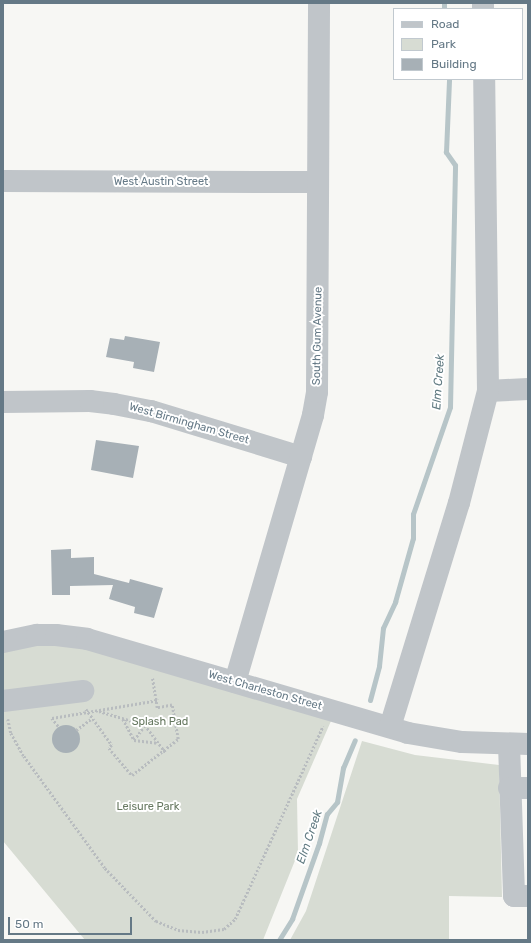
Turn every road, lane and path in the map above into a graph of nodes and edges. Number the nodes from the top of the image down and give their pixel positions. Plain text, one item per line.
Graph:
1 (319, 3) edge
2 (484, 80) edge
3 (3, 182) edge
4 (318, 182) junction
5 (528, 389) edge
6 (488, 390) junction
7 (3, 402) edge
8 (301, 457) junction
9 (3, 642) edge
10 (150, 673) dead end
11 (235, 682) junction
12 (83, 691) joint
13 (157, 700) junction
14 (3, 701) edge
15 (97, 710) junction
16 (86, 712) junction
17 (52, 718) dead end
18 (91, 719) junction
19 (123, 719) junction
20 (324, 724) dead end
21 (145, 725) junction
22 (390, 727) junction
23 (76, 730) dead end
24 (134, 740) junction
25 (157, 743) junction
26 (518, 744) edge
27 (164, 751) junction
28 (519, 788) edge
29 (528, 896) edge

1 - 4 street, South Gum Avenue
2 - 6 street
3 - 4 street, West Austin Street
4 - 8 street, South Gum Avenue
5 - 6 street
6 - 22 street
7 - 8 street, West Birmingham Street
8 - 11 street, South Gum Avenue
9 - 11 street, West Charleston Street
10 - 13 path
11 - 22 street, West Charleston Street
12 - 14 street
12 - 16 path
13 - 15 path
13 - 27 path
14 - 20 path
15 - 16 path
15 - 19 path
16 - 17 path
16 - 18 path
18 - 23 path
18 - 27 path
19 - 21 path
19 - 24 path
21 - 24 path
21 - 25 path
22 - 26 street, West Charleston Street
24 - 25 path
25 - 27 path
26 - 28 street
28 - 29 street

